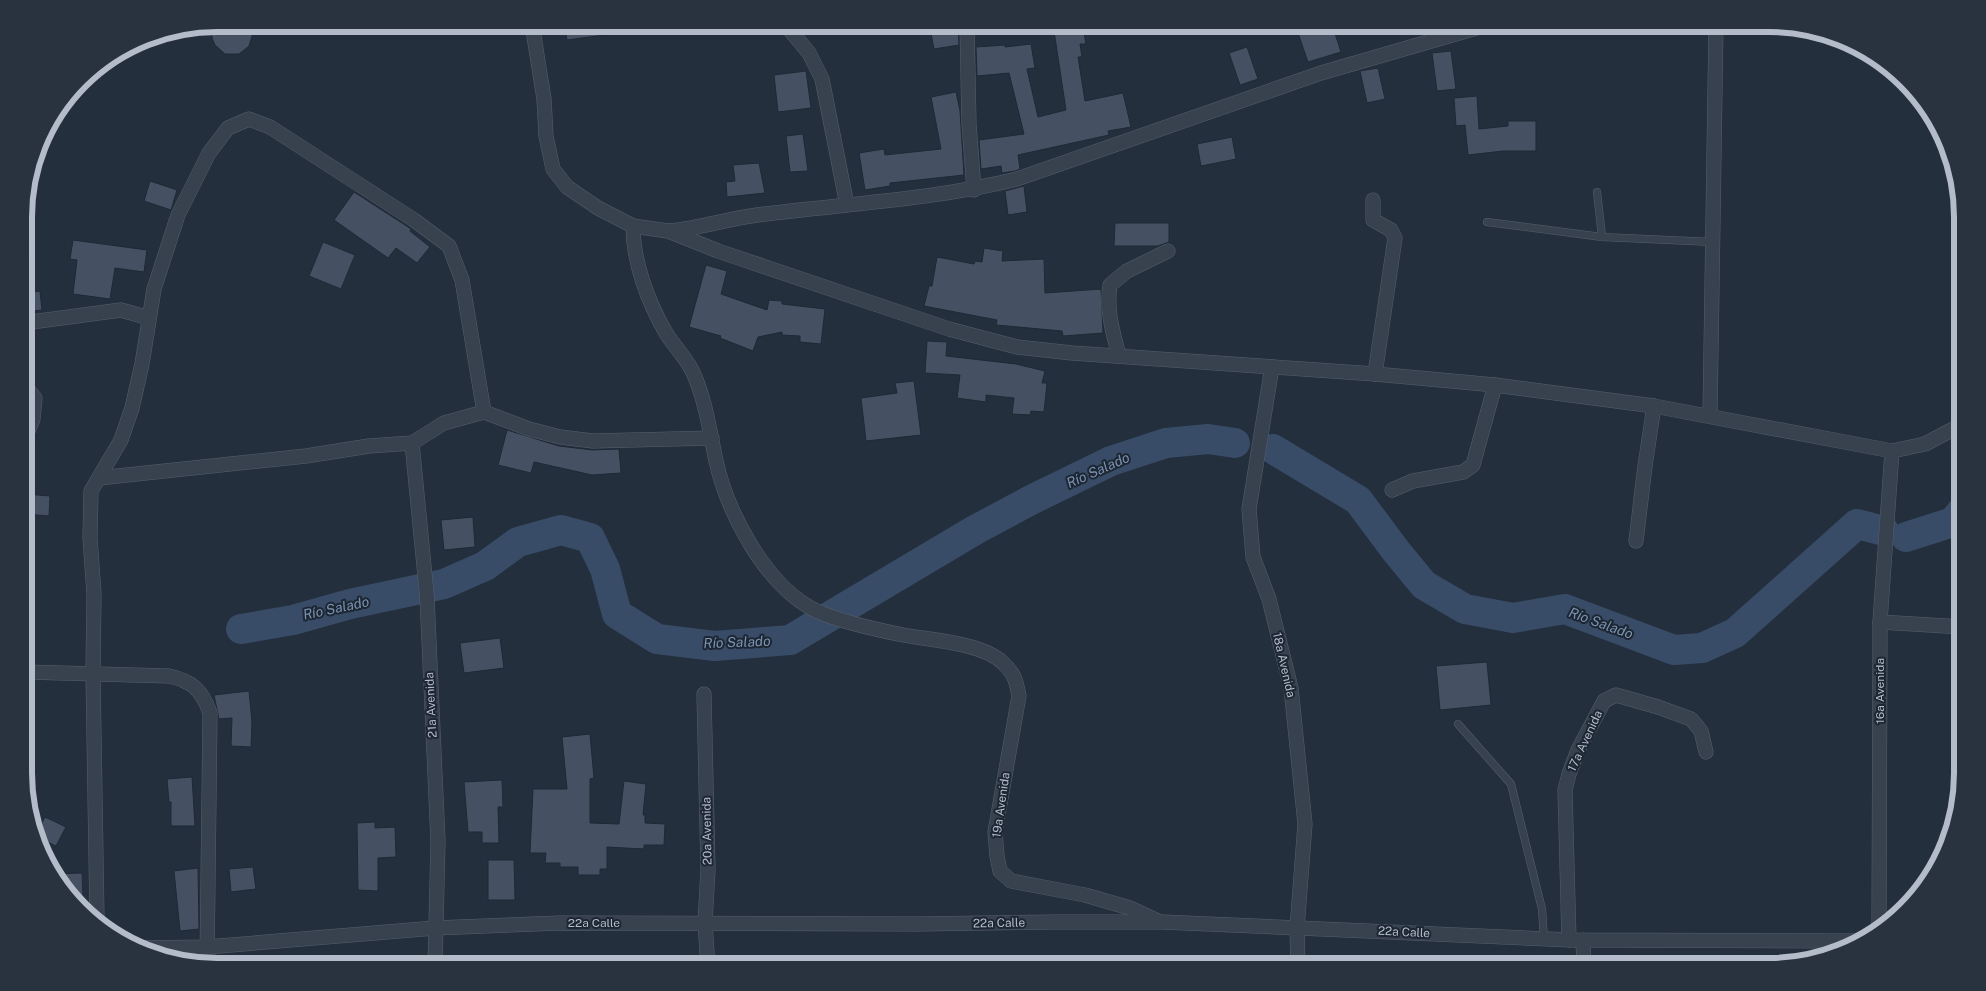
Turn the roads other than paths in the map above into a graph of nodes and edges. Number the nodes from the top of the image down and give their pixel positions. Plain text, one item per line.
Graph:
1 (533, 32) edge
2 (792, 32) edge
3 (967, 32) edge
4 (1462, 32) edge
5 (1716, 32) edge
6 (974, 190) junction
7 (1596, 192) dead end
8 (1373, 200) dead end
9 (847, 205) junction
10 (1487, 222) dead end
11 (633, 226) junction
12 (707, 226) junction
13 (668, 231) junction
14 (1602, 237) junction
15 (1713, 242) junction
16 (710, 248) junction
17 (1168, 252) dead end
18 (149, 318) junction
19 (32, 322) edge
20 (1120, 356) junction
21 (1272, 367) junction
22 (1375, 374) junction
23 (1495, 385) junction
24 (32, 394) edge
25 (1654, 406) junction
26 (484, 412) junction
27 (1710, 416) junction
28 (32, 421) edge
29 (1954, 429) edge
30 (712, 438) junction
31 (412, 443) junction
32 (1892, 451) junction
33 (99, 478) junction
34 (1392, 490) dead end
35 (1636, 541) dead end
36 (1880, 622) junction
37 (1954, 627) edge
38 (32, 672) edge
39 (93, 673) junction
40 (704, 694) dead end
41 (1458, 724) dead end
42 (1706, 752) dead end
43 (97, 914) edge
44 (1879, 921) edge
45 (1162, 922) junction
46 (705, 923) junction
47 (435, 928) junction
48 (1297, 928) junction
49 (1544, 939) junction
50 (1576, 940) junction
51 (1846, 941) edge
52 (156, 948) edge
53 (207, 948) junction
54 (207, 958) edge
55 (435, 958) edge
56 (707, 958) edge
57 (1298, 958) edge
58 (1581, 958) edge

1 - 11 street
2 - 9 street
3 - 6 street
4 - 6 street
5 - 15 street
6 - 9 street
7 - 14 lane
8 - 22 street
9 - 12 street
10 - 14 lane
11 - 13 street
11 - 30 street
12 - 13 street
12 - 16 street
13 - 16 street
14 - 15 lane
15 - 27 street
16 - 20 street
17 - 20 street
18 - 19 street
18 - 26 street
18 - 33 street
20 - 21 street
21 - 22 street
21 - 48 street, 18a Avenida
22 - 23 street
23 - 25 street
23 - 34 street
24 - 28 street
25 - 27 street
25 - 35 street
26 - 30 street
26 - 31 street
27 - 32 street
29 - 32 street
30 - 45 street, 19a Avenida
31 - 33 street
31 - 47 street, 21a Avenida
32 - 36 street, 16a Avenida
33 - 39 street
36 - 37 street
36 - 44 street, 16a Avenida
38 - 39 street
39 - 43 street
39 - 53 street
40 - 46 street, 20a Avenida
41 - 49 lane
42 - 50 street, 17a Avenida
45 - 46 street, 22a Calle
45 - 48 street, 22a Calle
46 - 47 street, 22a Calle
46 - 56 street, 20a Avenida
47 - 53 street, 22a Calle
47 - 55 street, 21a Avenida
48 - 49 street, 22a Calle
48 - 57 street, 18a Avenida
49 - 50 street, 22a Calle
50 - 51 street, 22a Calle
50 - 58 street, 17a Avenida
52 - 53 street, 22a Calle
53 - 54 street

